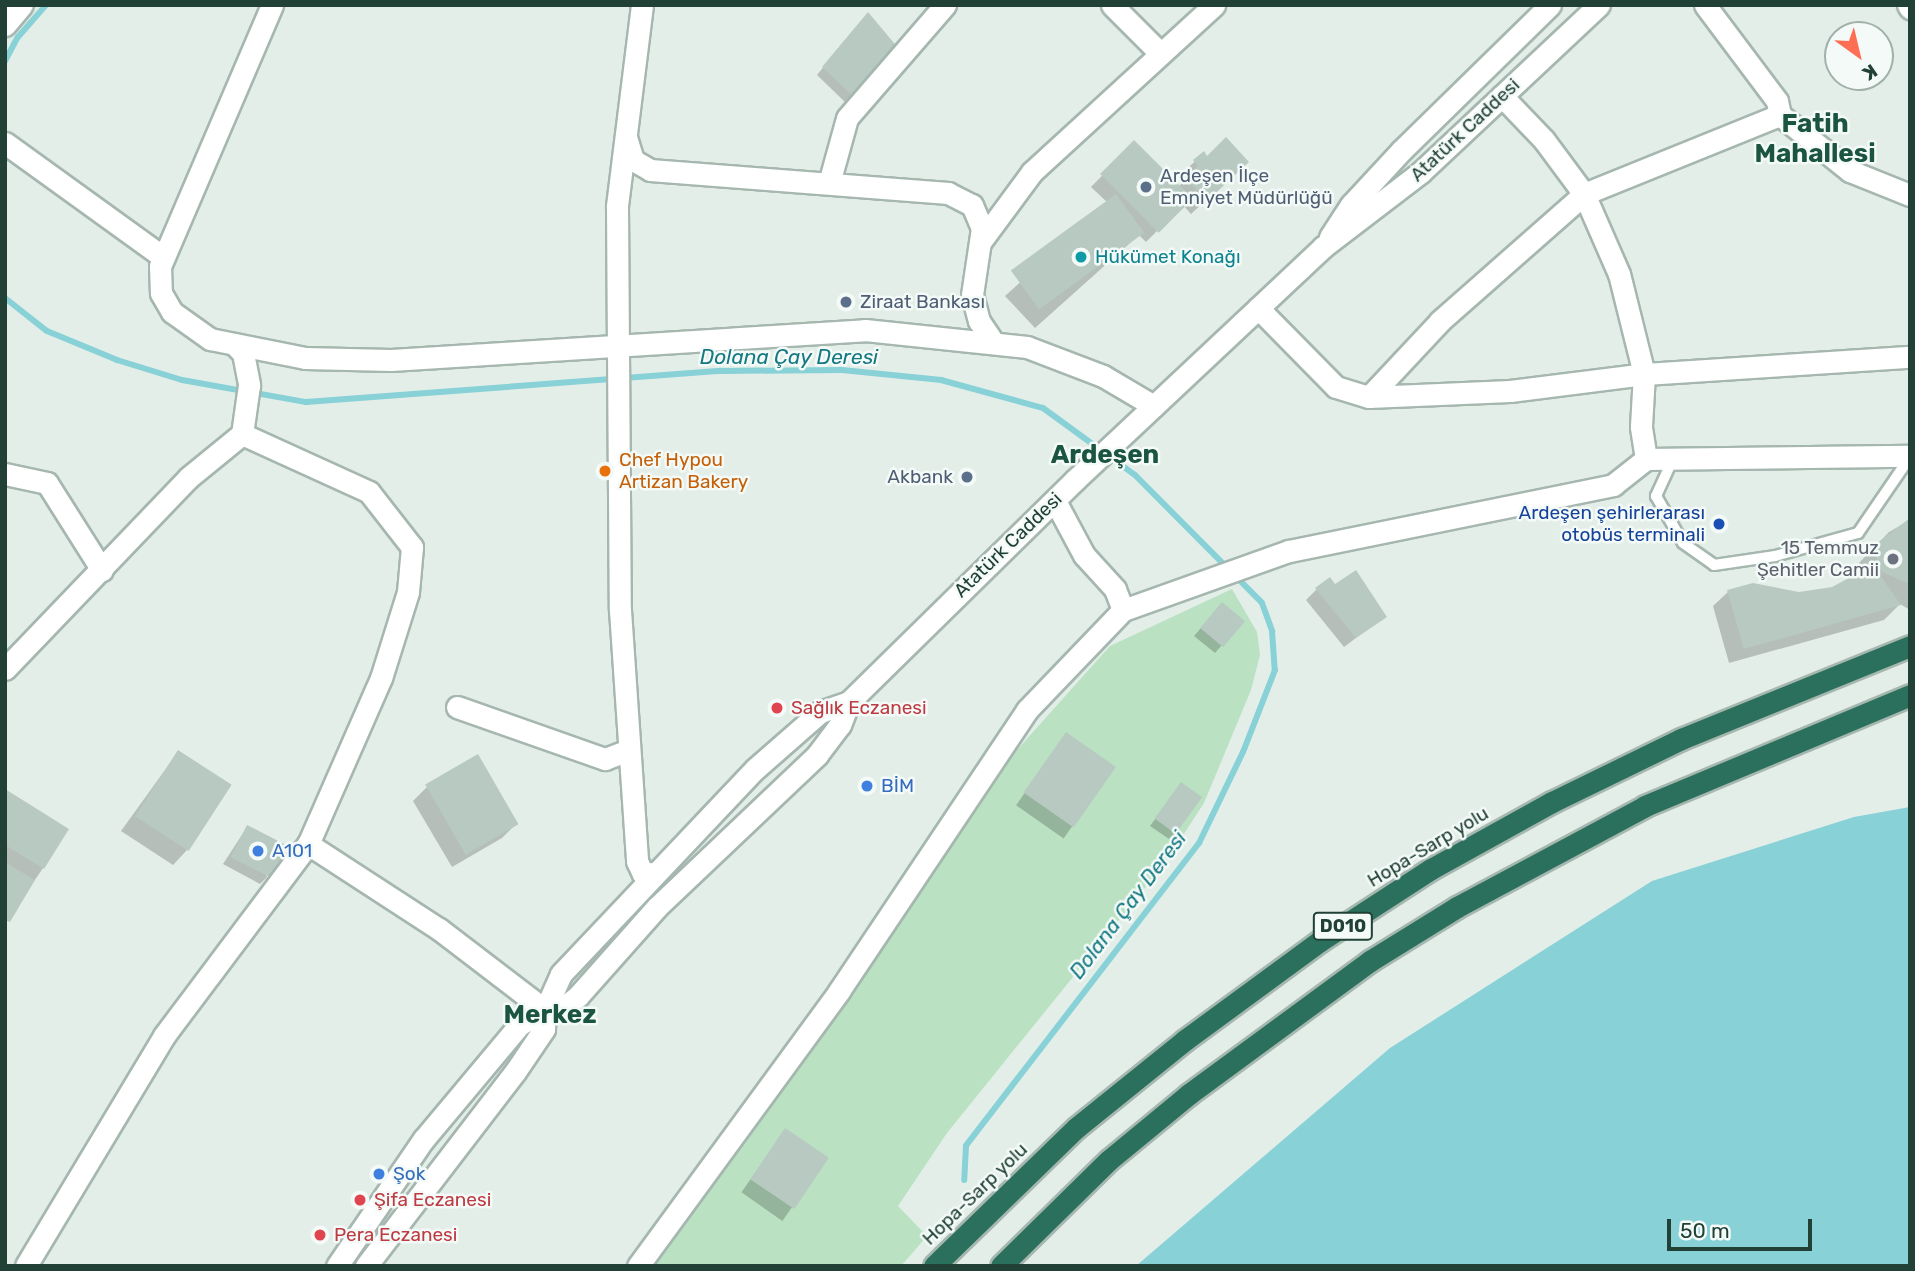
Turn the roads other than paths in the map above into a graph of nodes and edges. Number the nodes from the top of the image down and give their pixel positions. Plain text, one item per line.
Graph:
1 (22, 5) edge
2 (272, 5) edge
3 (642, 5) edge
4 (945, 5) edge
5 (1112, 5) edge
6 (1550, 5) edge
7 (1599, 5) edge
8 (1705, 5) edge
9 (1208, 7) edge
10 (5, 25) edge
11 (1160, 53) junction
12 (1502, 96) junction
13 (1780, 115) junction
14 (624, 132) junction
15 (5, 143) edge
16 (829, 183) junction
17 (1584, 194) junction
18 (1910, 195) edge
19 (981, 241) junction
20 (1323, 247) junction
21 (163, 257) junction
22 (1258, 308) junction
23 (992, 340) junction
24 (237, 347) junction
25 (618, 352) junction
26 (1910, 358) edge
27 (1644, 374) junction
28 (1369, 397) junction
29 (1154, 406) junction
30 (244, 425) junction
31 (1910, 457) edge
32 (1646, 459) junction
33 (1673, 459) junction
34 (5, 474) edge
35 (1055, 501) junction
36 (102, 570) junction
37 (1123, 610) junction
38 (1910, 646) edge
39 (5, 669) edge
40 (1910, 695) edge
41 (849, 702) junction
42 (457, 708) dead end
43 (628, 750) junction
44 (308, 844) junction
45 (654, 873) junction
46 (545, 1010) junction
47 (26, 1266) edge
48 (337, 1266) edge
49 (366, 1266) edge
50 (638, 1266) edge
51 (934, 1266) edge
52 (1001, 1266) edge

1 - 10 street
2 - 21 street
3 - 14 street
4 - 16 street
5 - 11 street
6 - 20 street, Atatürk Caddesi
7 - 12 street, Atatürk Caddesi
8 - 13 street
9 - 11 street
11 - 19 street
12 - 17 street
12 - 20 street, Atatürk Caddesi
13 - 17 street
13 - 18 street
14 - 16 street
14 - 25 street
15 - 21 street
16 - 19 street
17 - 27 street
17 - 28 street
19 - 23 street
20 - 22 street, Atatürk Caddesi
21 - 24 street
22 - 28 street
22 - 29 street, Atatürk Caddesi
23 - 25 street
23 - 29 street
24 - 25 street
24 - 30 street
25 - 43 street
26 - 27 street
27 - 28 street
27 - 32 street
29 - 35 street, Atatürk Caddesi
30 - 36 street
30 - 44 street
31 - 33 street
31 - 33 lane
32 - 33 street
32 - 37 street
34 - 36 street
35 - 37 street
35 - 41 street, Atatürk Caddesi
36 - 39 street
37 - 50 street
38 - 51 highway, Hopa-Sarp yolu / D010
40 - 52 highway, D010
41 - 45 street, Atatürk Caddesi
41 - 46 street, Atatürk Caddesi
42 - 43 street
43 - 45 street
44 - 46 street
44 - 47 street
45 - 46 street, Atatürk Caddesi
46 - 48 street, Atatürk Caddesi
46 - 49 street, Atatürk Caddesi

